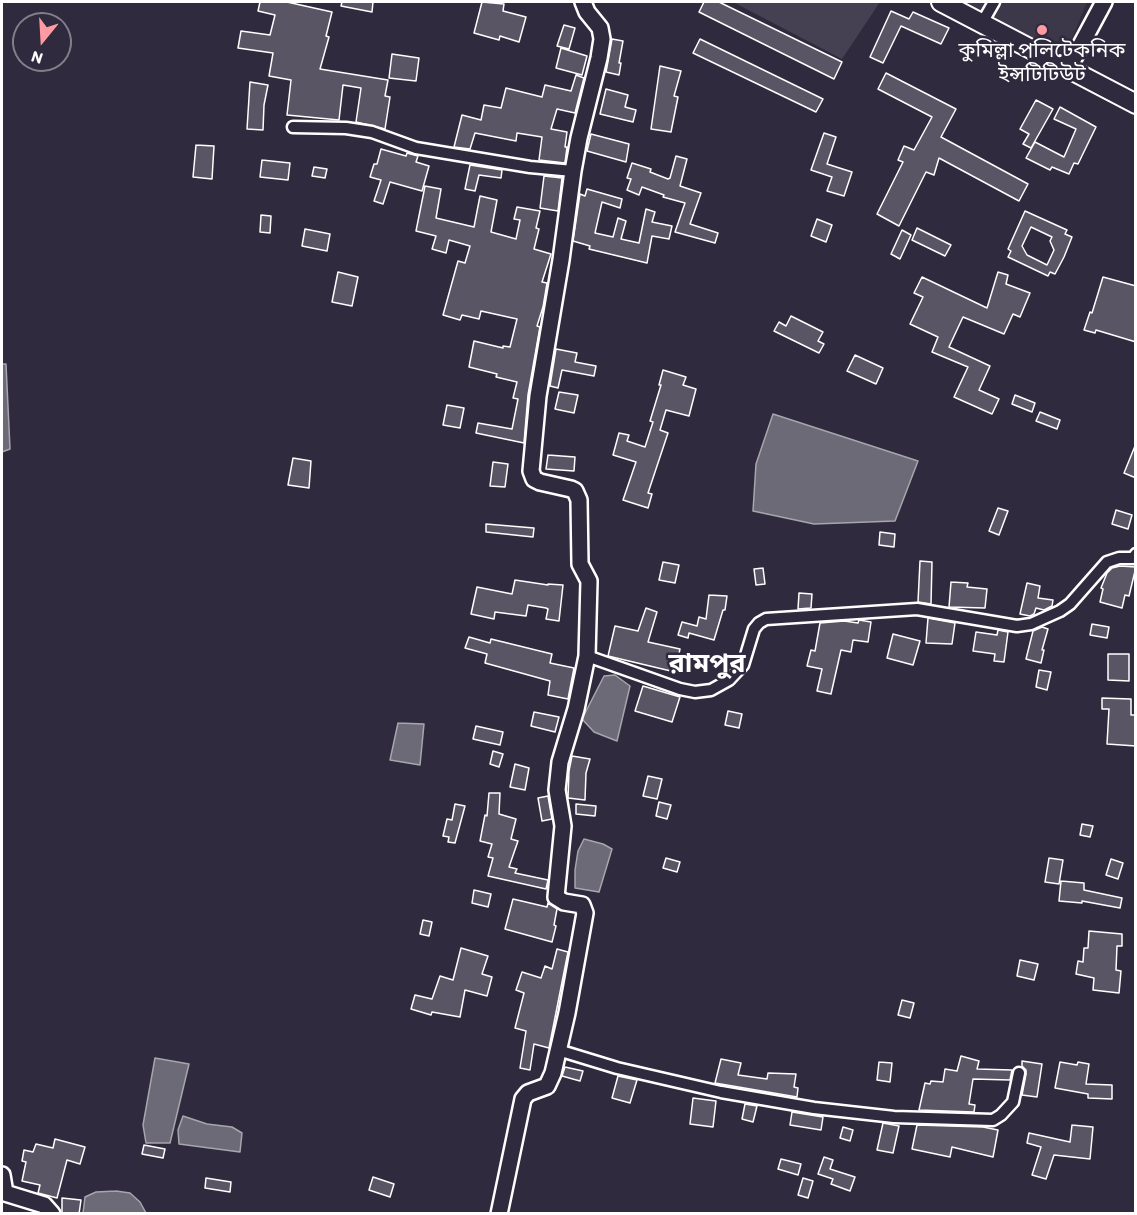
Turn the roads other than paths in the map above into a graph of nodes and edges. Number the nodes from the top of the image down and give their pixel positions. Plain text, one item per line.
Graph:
1 (583, 2) edge
2 (941, 2) edge
3 (994, 2) edge
4 (1104, 2) edge
5 (982, 23) junction
6 (1068, 69) junction
7 (1136, 104) edge
8 (293, 127) dead end
9 (573, 171) junction
10 (1136, 554) edge
11 (587, 656) junction
12 (558, 1050) junction
13 (1019, 1072) dead end
14 (2, 1175) edge
15 (52, 1214) edge
16 (499, 1214) edge

1 - 9 main road
2 - 5 main road
3 - 5 street
4 - 6 main road
5 - 6 main road
6 - 7 main road
8 - 9 street
9 - 11 main road
10 - 11 street
11 - 12 main road
12 - 13 street
12 - 16 main road
14 - 15 main road

